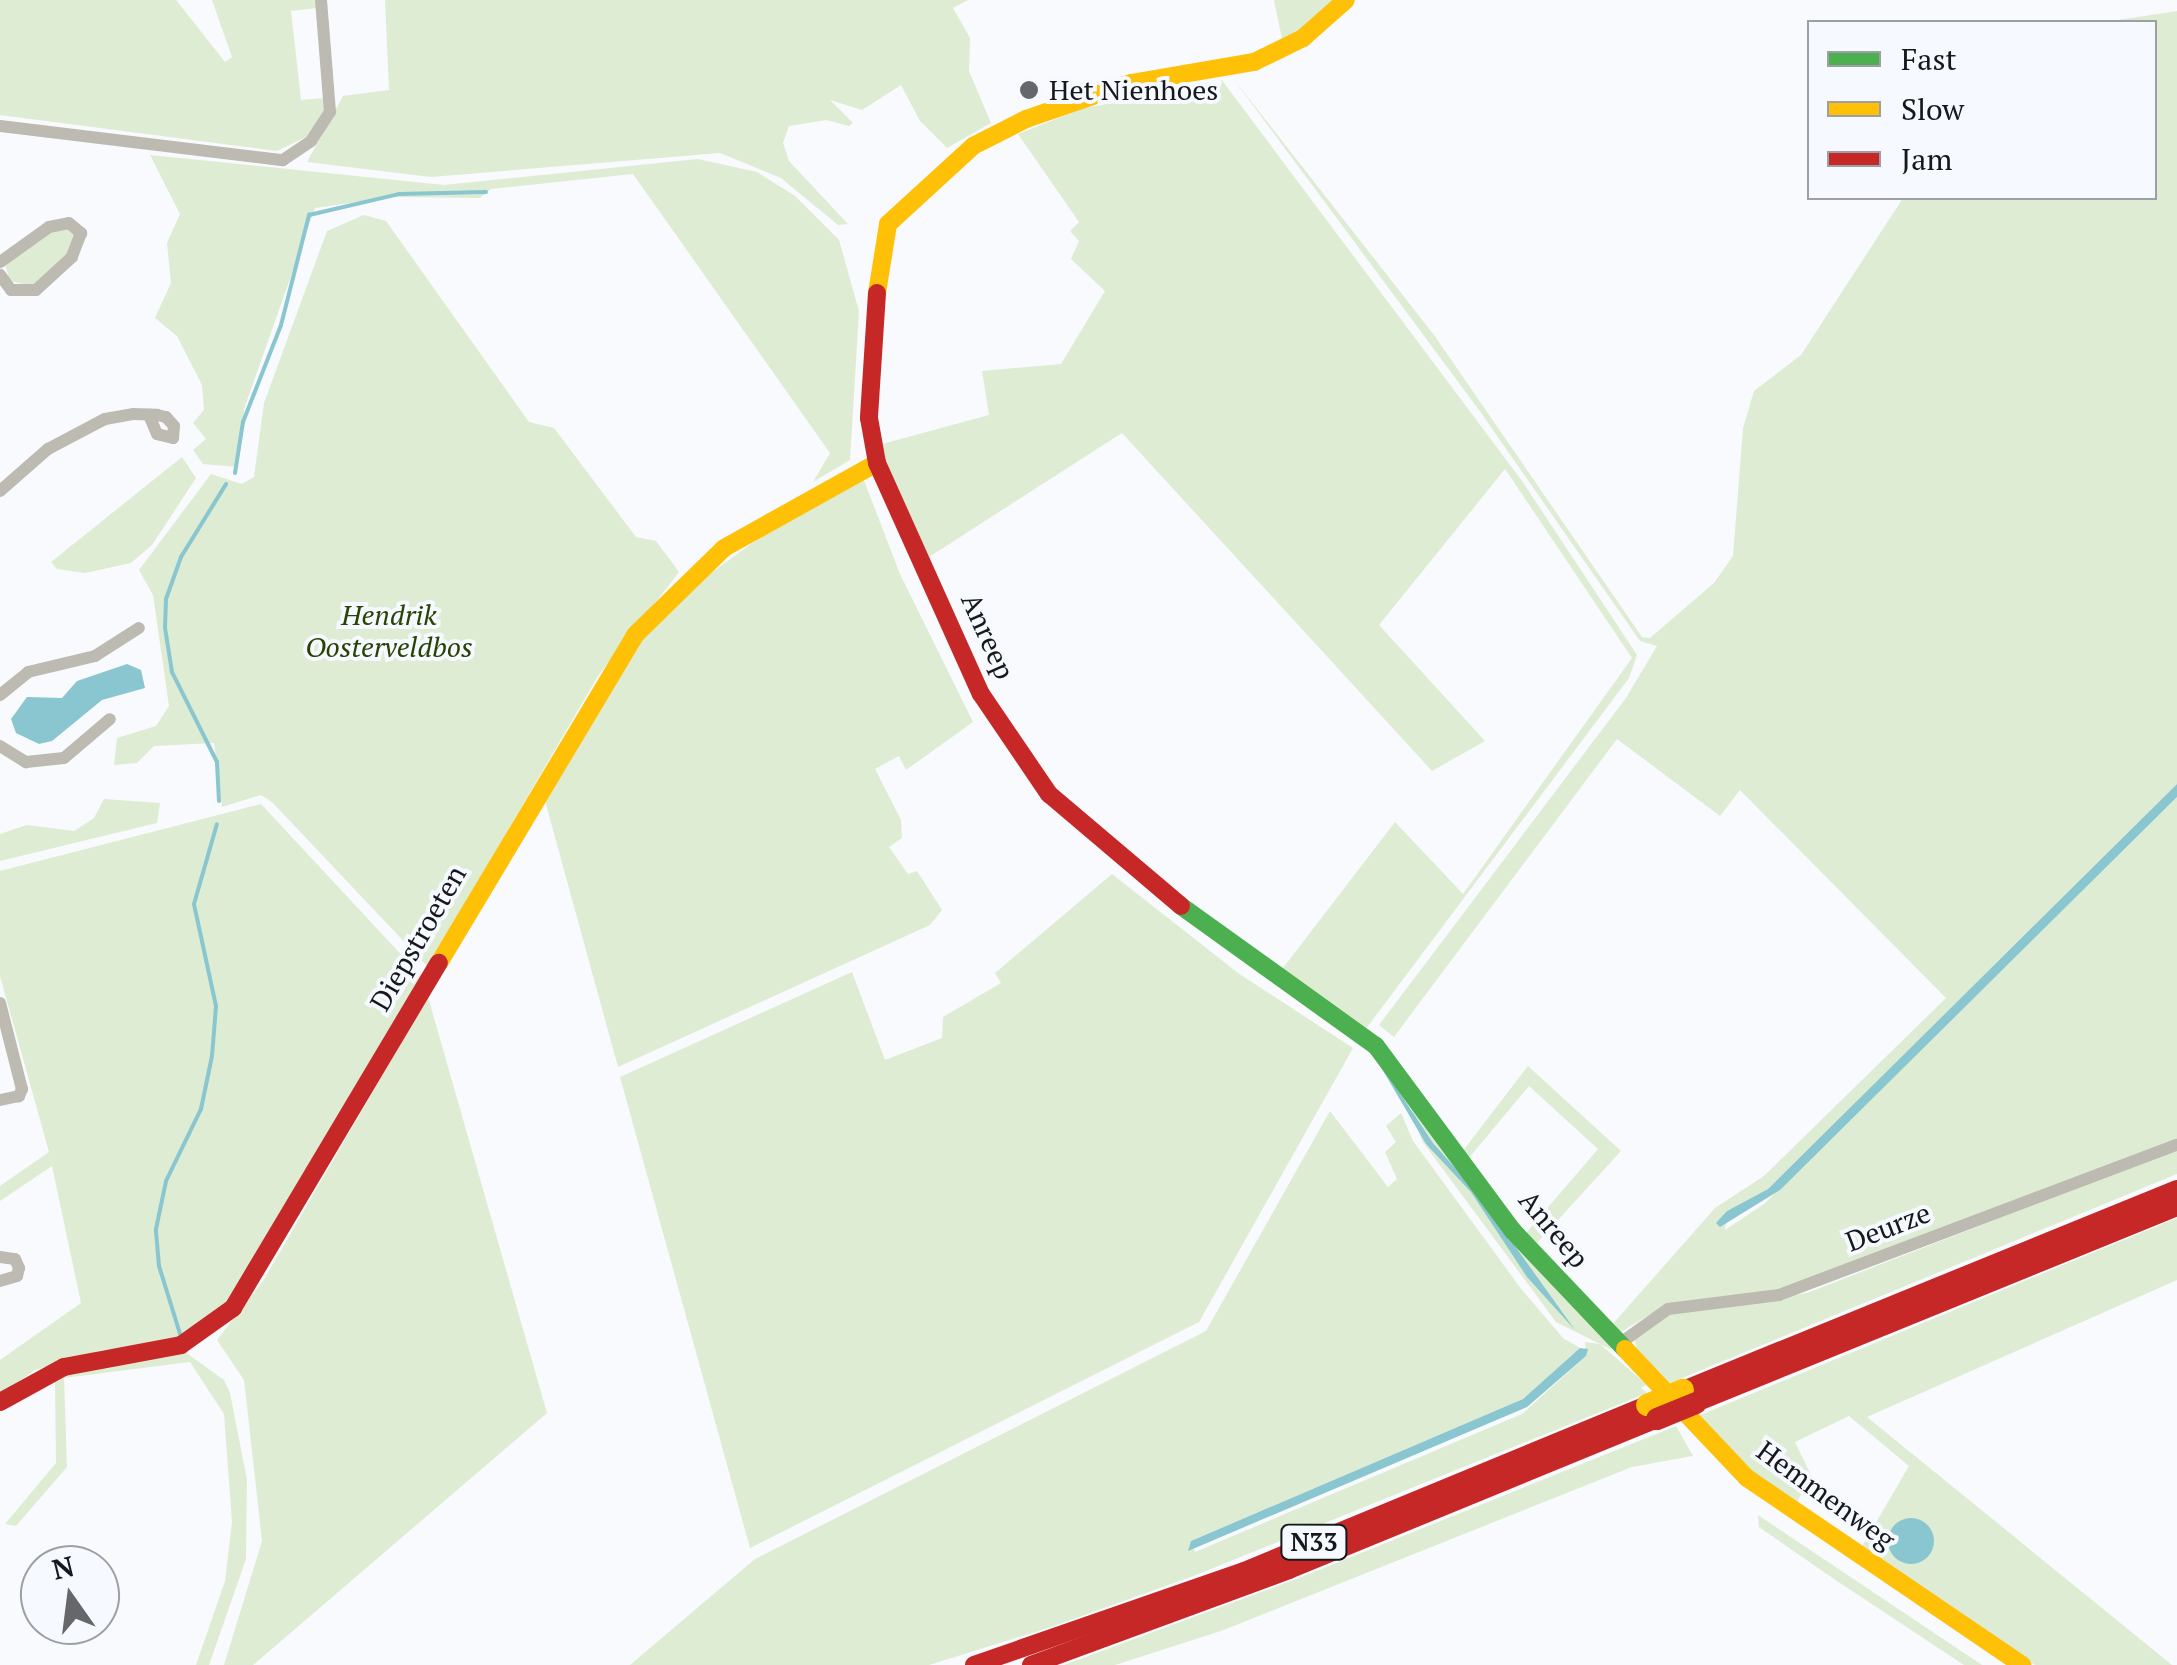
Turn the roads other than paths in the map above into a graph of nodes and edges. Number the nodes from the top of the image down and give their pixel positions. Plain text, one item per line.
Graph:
1 (321, 0) edge
2 (1346, 0) edge
3 (0, 126) edge
4 (0, 262) edge
5 (0, 275) edge
6 (149, 415) dead end
7 (876, 462) junction
8 (0, 491) edge
9 (136, 638) dead end
10 (0, 694) edge
11 (110, 719) dead end
12 (0, 746) edge
13 (0, 1003) edge
14 (0, 1100) edge
15 (2177, 1145) edge
16 (2177, 1189) edge
17 (2177, 1207) edge
18 (0, 1257) edge
19 (0, 1281) edge
20 (1618, 1344) junction
21 (1689, 1397) junction
22 (0, 1402) edge
23 (1652, 1412) junction
24 (974, 1665) edge
25 (1030, 1665) edge
26 (2022, 1665) edge

1 - 3 street
2 - 7 main road, Anreep
4 - 5 street
6 - 8 street
7 - 20 main road, Anreep
7 - 22 main road, Diepstroeten
9 - 10 street
11 - 12 street
13 - 14 street
15 - 20 street, Deurze
16 - 21 main road, N33
17 - 21 main road, N33
18 - 19 street
20 - 26 main road, Hemmenweg
21 - 23 main road, N33, bridge
23 - 24 main road, N33
23 - 25 main road, N33

